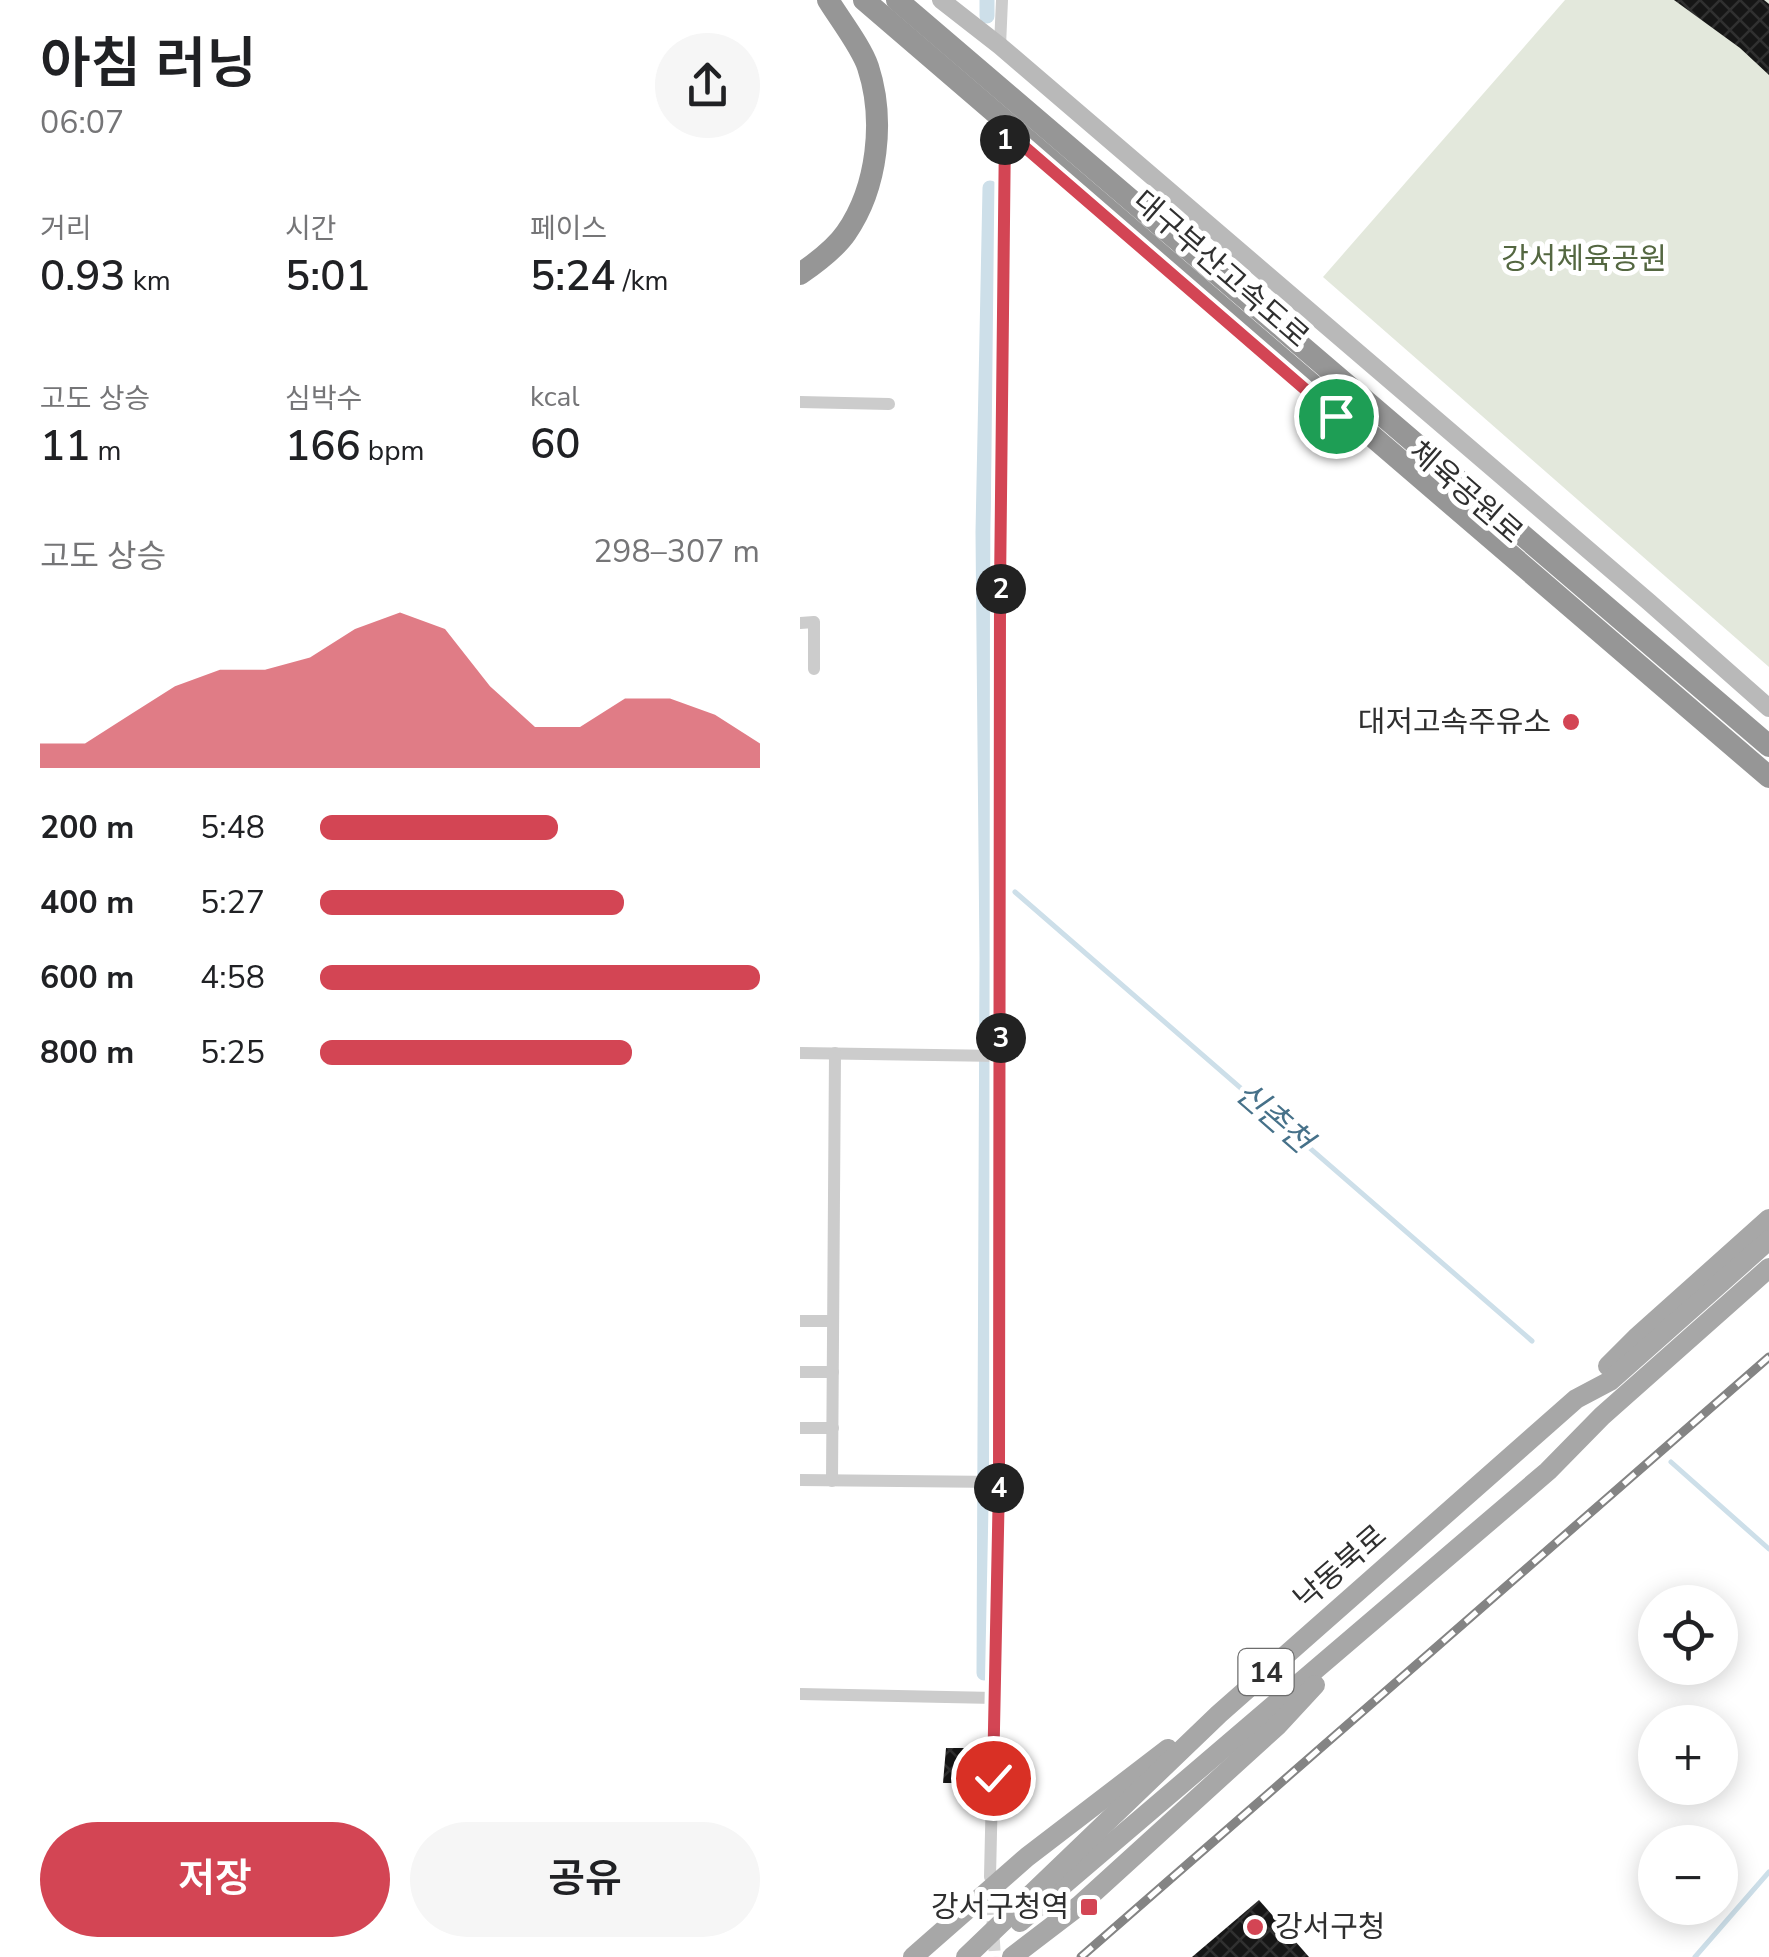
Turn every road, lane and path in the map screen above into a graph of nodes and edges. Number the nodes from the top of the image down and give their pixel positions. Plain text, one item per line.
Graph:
1 (828, 0) edge
2 (860, 0) edge
3 (898, 0) edge
4 (941, 0) edge
5 (1002, 0) edge
6 (1000, 46) junction
7 (1005, 130) junction
8 (800, 274) edge
9 (800, 402) edge
10 (889, 404) dead end
11 (800, 623) edge
12 (814, 669) dead end
13 (1769, 708) edge
14 (1769, 746) edge
15 (1769, 777) edge
16 (1769, 789) edge
17 (800, 1052) edge
18 (835, 1053) junction
19 (1001, 1056) junction
20 (1769, 1218) edge
21 (1769, 1240) edge
22 (1769, 1268) edge
23 (1769, 1286) edge
24 (834, 1320) junction
25 (800, 1321) edge
26 (800, 1372) edge
27 (833, 1372) junction
28 (1576, 1400) junction
29 (800, 1428) edge
30 (832, 1428) junction
31 (1548, 1471) junction
32 (800, 1480) edge
33 (832, 1481) junction
34 (999, 1482) junction
35 (1374, 1619) junction
36 (800, 1694) edge
37 (995, 1698) junction
38 (1219, 1714) junction
39 (990, 1878) tunnel mouth
40 (913, 1957) edge
41 (968, 1957) edge
42 (1012, 1957) edge

1 - 8 highway
2 - 7 main road, 체육공원로
2 - 15 highway, 대구부산고속도로
3 - 14 highway, 대구부산고속도로
4 - 6 main road, 체육공원로
5 - 6 street
6 - 13 main road, 체육공원로
7 - 16 main road, 체육공원로
7 - 19 street
9 - 10 street
11 - 12 street
17 - 18 street
18 - 19 street
18 - 24 street
19 - 34 street
20 - 28 main road
21 - 28 main road, 낙동북로
22 - 31 main road, 낙동북로
23 - 31 main road
24 - 25 street
24 - 27 street
26 - 27 street
27 - 30 street
28 - 38 main road, 낙동북로 / 14
29 - 30 street
30 - 33 street
31 - 35 main road, 낙동북로 / 14
32 - 33 street
33 - 34 street
34 - 37 street
35 - 41 main road, 낙동북로 / 14
35 - 42 main road
36 - 37 street
37 - 39 street
38 - 40 main road
38 - 41 main road, 낙동북로 / 14

